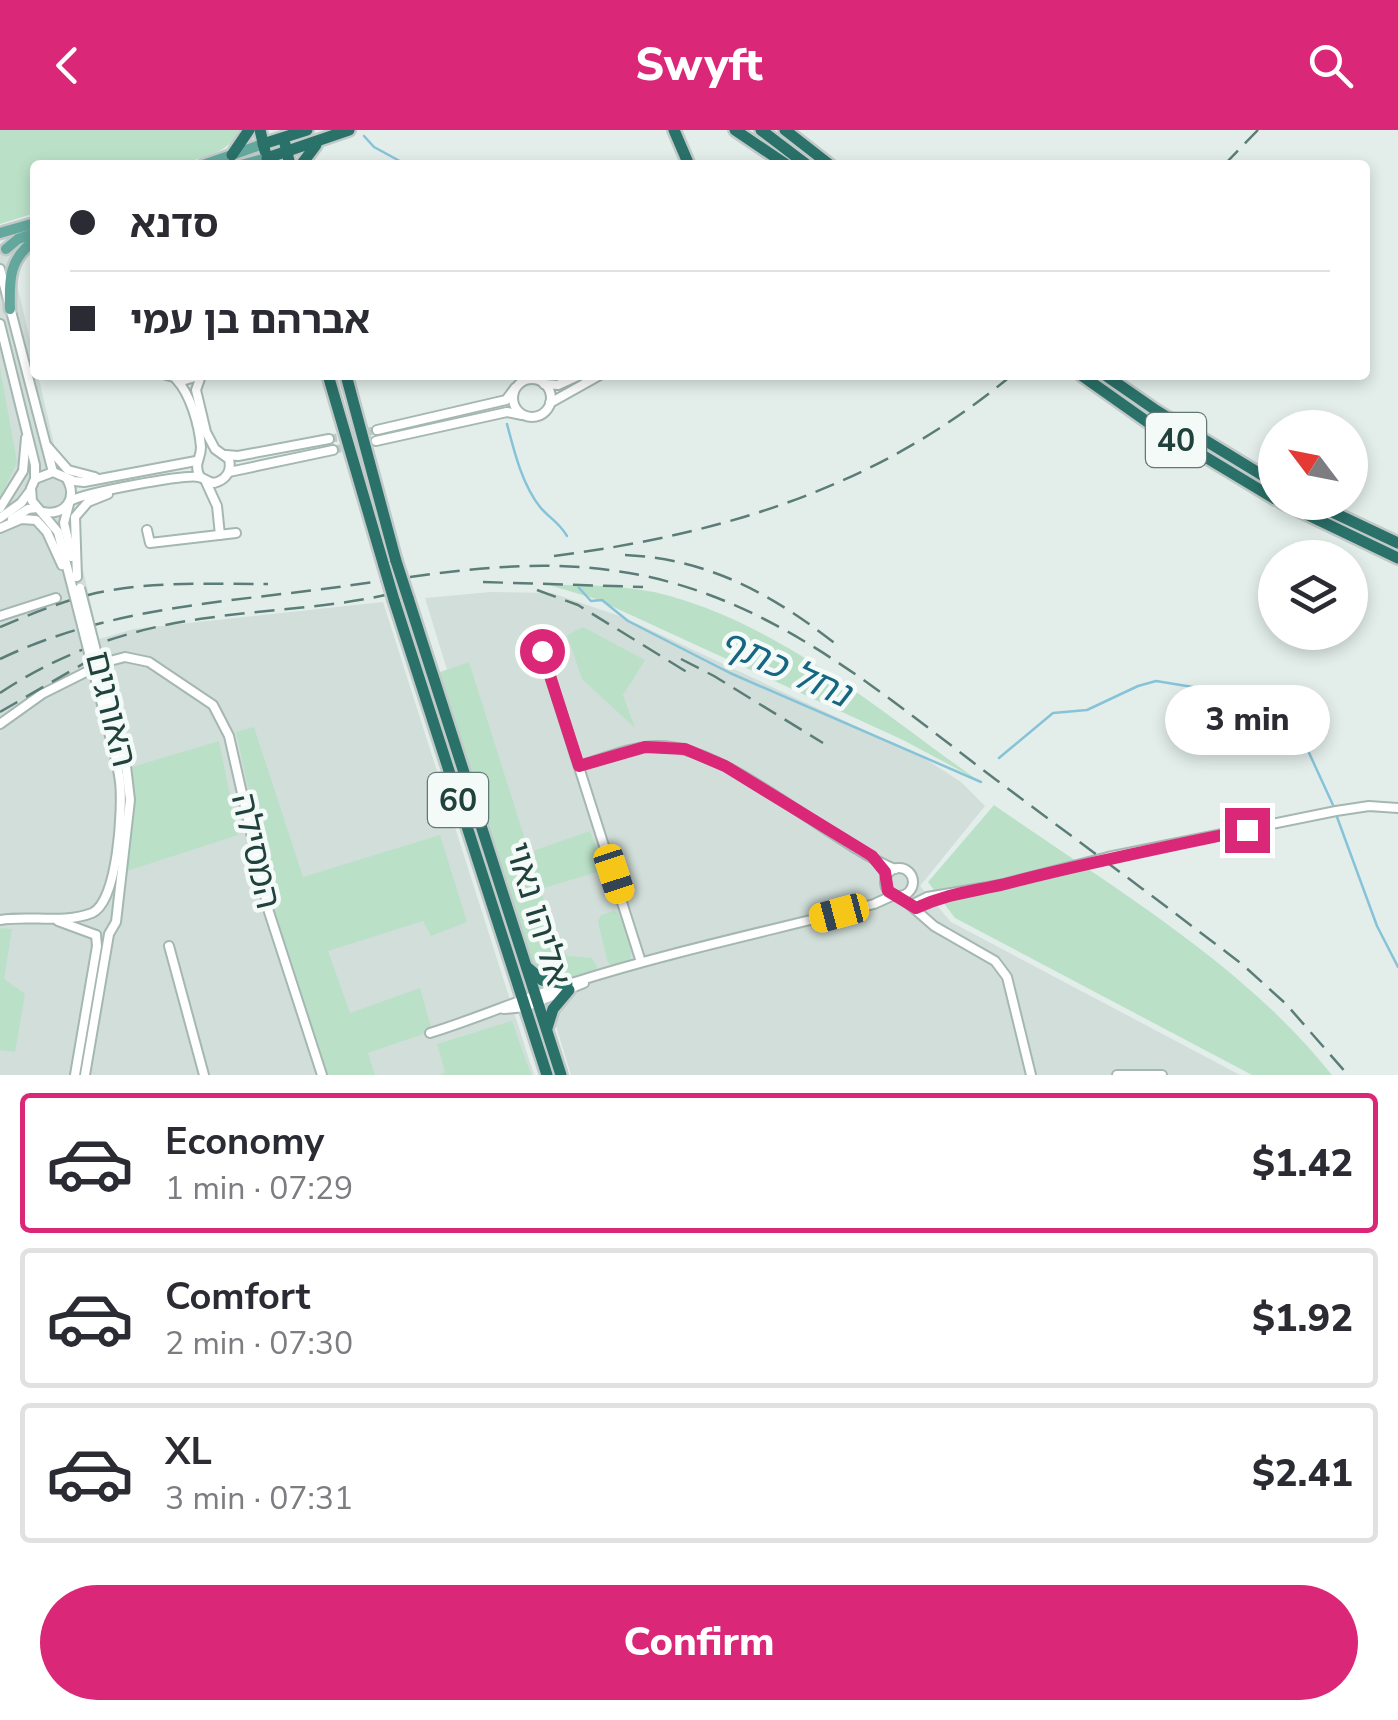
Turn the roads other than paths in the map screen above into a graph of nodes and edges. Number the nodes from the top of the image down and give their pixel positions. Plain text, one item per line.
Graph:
1 (249, 130) edge
2 (260, 130) edge
3 (307, 130) edge
4 (350, 130) edge
5 (674, 130) edge
6 (735, 130) edge
7 (761, 130) edge
8 (784, 130) edge
9 (283, 134) edge
10 (329, 137) junction
11 (263, 144) junction
12 (287, 151) junction
13 (237, 160) edge
14 (267, 160) edge
15 (271, 160) edge
16 (289, 160) edge
17 (304, 160) edge
18 (686, 160) edge
19 (780, 160) edge
20 (800, 160) edge
21 (823, 160) edge
22 (30, 225) edge
23 (0, 234) edge
24 (30, 238) edge
25 (30, 242) edge
26 (3, 253) edge
27 (0, 269) edge
28 (10, 310) junction
29 (0, 324) edge
30 (177, 380) edge
31 (201, 380) edge
32 (330, 380) edge
33 (347, 380) edge
34 (523, 380) edge
35 (531, 380) edge
36 (569, 380) edge
37 (591, 380) edge
38 (1087, 380) edge
39 (1114, 380) edge
40 (544, 384) junction
41 (516, 388) junction
42 (550, 403) junction
43 (522, 415) junction
44 (24, 418) junction
45 (40, 429) junction
46 (377, 430) tunnel mouth
47 (330, 439) tunnel mouth
48 (376, 441) tunnel mouth
49 (215, 449) junction
50 (332, 450) tunnel mouth
51 (226, 455) junction
52 (198, 458) junction
53 (53, 472) junction
54 (1258, 472) edge
55 (120, 476) junction
56 (226, 476) junction
57 (35, 479) junction
58 (68, 479) junction
59 (203, 479) junction
60 (146, 484) junction
61 (1258, 489) edge
62 (30, 491) junction
63 (70, 502) junction
64 (217, 506) junction
65 (0, 508) edge
66 (40, 510) junction
67 (0, 518) edge
68 (1318, 520) edge
69 (1349, 520) edge
70 (0, 527) edge
71 (148, 530) dead end
72 (236, 533) dead end
73 (220, 535) junction
74 (1398, 543) edge
75 (1398, 558) edge
76 (390, 564) junction
77 (77, 576) junction
78 (75, 588) junction
79 (56, 598) dead end
80 (401, 599) junction
81 (0, 616) edge
82 (542, 651) dead end
83 (0, 724) edge
84 (113, 735) junction
85 (579, 766) junction
86 (1398, 808) edge
87 (878, 862) junction
88 (895, 869) junction
89 (887, 876) junction
90 (886, 888) junction
91 (912, 888) junction
92 (897, 896) junction
93 (874, 904) junction
94 (914, 905) junction
95 (95, 911) junction
96 (44, 918) junction
97 (115, 918) junction
98 (0, 920) edge
99 (94, 934) junction
100 (109, 934) junction
101 (169, 946) dead end
102 (641, 962) junction
103 (525, 964) junction
104 (568, 987) junction
105 (530, 1001) junction
106 (430, 1033) dead end
107 (547, 1033) junction
108 (75, 1075) edge
109 (85, 1075) edge
110 (204, 1075) edge
111 (322, 1075) edge
112 (547, 1075) edge
113 (561, 1075) edge
114 (1031, 1075) edge
115 (1118, 1075) edge
116 (1162, 1075) edge

1 - 13 highway
2 - 11 highway
3 - 9 highway
4 - 10 highway
5 - 18 highway
6 - 19 highway
7 - 20 highway
8 - 21 highway
9 - 11 highway
9 - 12 highway
10 - 12 highway
10 - 17 highway
11 - 13 main road
11 - 14 highway
12 - 15 highway
12 - 16 highway
22 - 23 main road
23 - 26 main road
24 - 26 main road
25 - 28 main road
27 - 28 street
28 - 45 street
29 - 44 street
30 - 52 street
31 - 49 street
32 - 76 highway, 60
33 - 76 highway, 60
34 - 41 street
35 - 40 street
36 - 40 street
37 - 42 street
38 - 61 highway, 40
39 - 54 highway, 40
40 - 42 street
41 - 43 street
41 - 46 street
42 - 43 street
43 - 48 street
44 - 57 street
44 - 65 street
45 - 53 street
45 - 55 street
47 - 51 street
49 - 51 street
49 - 52 street
50 - 56 street
51 - 56 street
52 - 55 street
52 - 59 street
53 - 57 street
53 - 58 street
55 - 58 street
56 - 59 street
56 - 64 street
57 - 62 street
58 - 63 street
59 - 60 street
59 - 64 street
60 - 63 street
60 - 77 street
62 - 66 street
62 - 67 street
63 - 66 street
63 - 77 street, האורגים
64 - 73 street
66 - 70 street
66 - 78 street, האורגים
68 - 75 highway, 40
69 - 74 highway
70 - 78 street
71 - 73 street
72 - 73 street
76 - 80 highway, 60, bridge
77 - 78 street, האורגים
78 - 84 street, האורגים, bridge
79 - 81 street
80 - 103 highway, אליהו נאוי / 60
80 - 105 highway, אליהו נאוי / 60
82 - 85 street
83 - 111 street, המסילה
84 - 95 street, האורגים
84 - 97 street, האורגים
85 - 87 street
85 - 102 street
86 - 94 street
87 - 88 street
87 - 89 street
88 - 89 street
88 - 91 street
89 - 90 street
90 - 92 street
90 - 93 street
91 - 92 street
91 - 94 street
92 - 93 street
92 - 94 street
93 - 102 street
94 - 114 street
95 - 96 street
95 - 97 street
95 - 99 street
96 - 98 street
96 - 99 street
97 - 100 street
99 - 100 street
99 - 108 street
100 - 109 street
101 - 110 street
102 - 104 street
103 - 104 highway
103 - 105 highway, אליהו נאוי / 60
104 - 105 street
104 - 107 highway
105 - 106 street
105 - 107 highway, אליהו נאוי / 60
105 - 112 highway, אליהו נאוי / 60
107 - 113 highway, אליהו נאוי / 60
115 - 116 street

